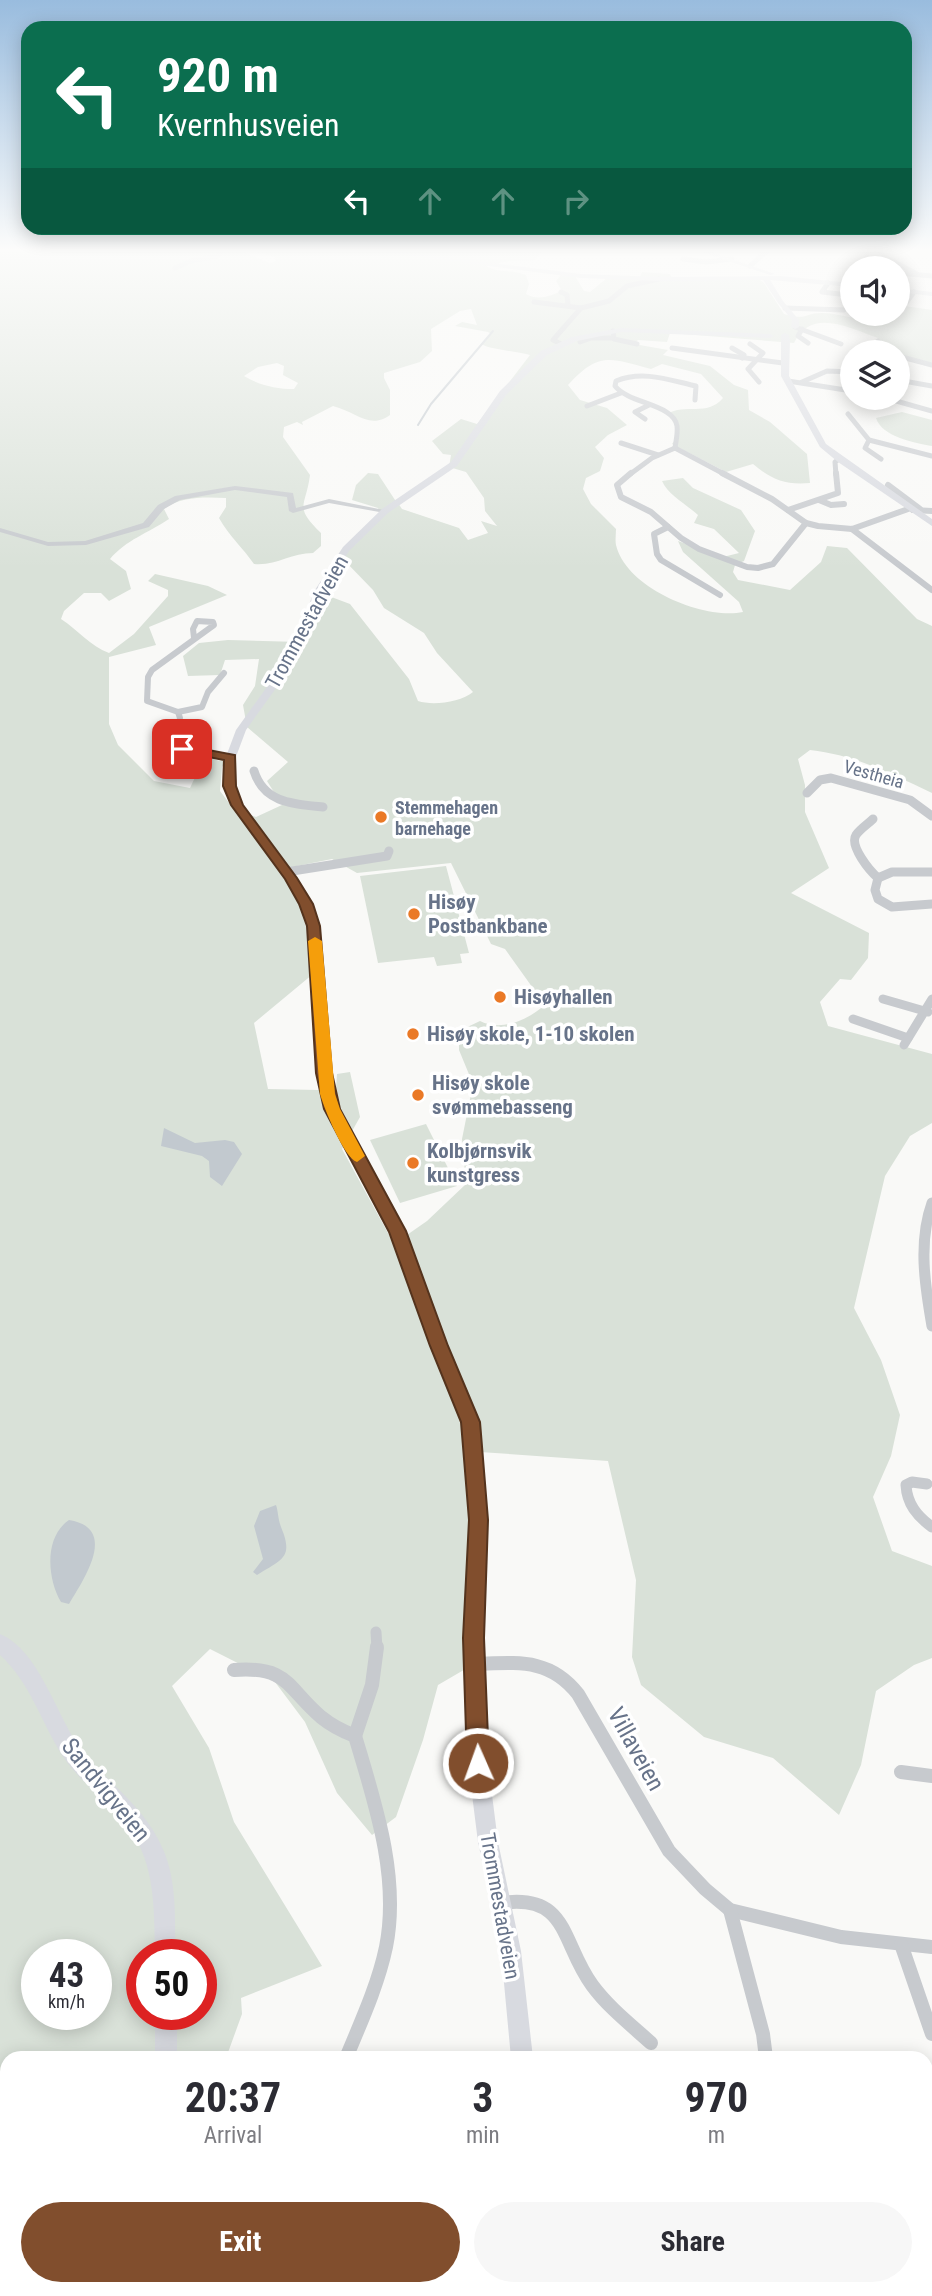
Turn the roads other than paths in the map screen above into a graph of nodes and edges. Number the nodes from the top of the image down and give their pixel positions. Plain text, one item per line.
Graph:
1 (542, 355) edge
2 (727, 355) edge
3 (744, 355) edge
4 (760, 355) edge
5 (785, 355) edge
6 (742, 358) junction
7 (910, 359) edge
8 (754, 360) junction
9 (783, 363) junction
10 (932, 365) edge
11 (840, 372) edge
12 (759, 382) dead end
13 (788, 382) junction
14 (910, 382) edge
15 (802, 383) junction
16 (932, 386) edge
17 (840, 389) edge
18 (621, 393) junction
19 (695, 400) dead end
20 (649, 405) junction
21 (910, 405) edge
22 (587, 406) dead end
23 (932, 411) edge
24 (848, 414) dead end
25 (645, 419) dead end
26 (869, 440) junction
27 (621, 443) dead end
28 (675, 448) junction
29 (658, 455) junction
30 (932, 456) edge
31 (839, 459) junction
32 (881, 459) dead end
33 (888, 485) dead end
34 (819, 500) junction
35 (844, 504) dead end
36 (914, 509) junction
37 (789, 510) junction
38 (385, 511) junction
39 (932, 511) edge
40 (806, 523) junction
41 (932, 523) edge
42 (668, 527) junction
43 (852, 529) junction
44 (0, 530) edge
45 (932, 590) edge
46 (720, 594) dead end
47 (194, 638) dead end
48 (224, 673) dead end
49 (178, 712) junction
50 (230, 758) junction
51 (254, 771) dead end
52 (807, 793) dead end
53 (323, 807) dead end
54 (932, 816) edge
55 (873, 819) dead end
56 (389, 851) dead end
57 (286, 872) junction
58 (932, 872) edge
59 (878, 878) junction
60 (932, 904) edge
61 (883, 999) dead end
62 (932, 999) edge
63 (928, 1012) edge
64 (853, 1019) dead end
65 (932, 1203) edge
66 (932, 1326) edge
67 (927, 1485) dead end
68 (932, 1527) edge
69 (376, 1632) dead end
70 (0, 1643) edge
71 (474, 1664) junction
72 (233, 1670) dead end
73 (355, 1736) junction
74 (901, 1772) dead end
75 (932, 1776) edge
76 (501, 1903) junction
77 (730, 1910) junction
78 (164, 1939) edge
79 (901, 1944) junction
80 (932, 1947) edge
81 (166, 2030) edge
82 (932, 2035) edge
83 (651, 2043) dead end
84 (166, 2051) edge
85 (349, 2051) edge
86 (521, 2051) edge
87 (765, 2051) edge

1 - 38 main road, Trommestadveien
2 - 6 street
3 - 6 street
4 - 8 street
5 - 9 main road
6 - 8 street
7 - 10 street
8 - 9 street
8 - 12 street
9 - 13 main road
11 - 15 street
13 - 15 street
13 - 31 main road
14 - 16 street
15 - 17 street
18 - 19 street
18 - 20 street
18 - 22 street
20 - 25 street
20 - 28 street
21 - 23 street
24 - 26 street
26 - 30 street
26 - 32 street
27 - 29 street
28 - 29 street
28 - 37 street
29 - 42 street
31 - 34 street
31 - 36 main road
33 - 36 street
34 - 35 street
34 - 37 street
36 - 39 street
36 - 41 main road
36 - 43 street
37 - 40 street
38 - 44 street
38 - 50 main road, Trommestadveien
40 - 42 street
40 - 43 street
42 - 46 street
43 - 45 street
47 - 49 street
48 - 49 street
49 - 50 street
50 - 57 main road, Trommestadveien
51 - 53 street
52 - 54 street, Vestheia
55 - 59 street
56 - 57 street
57 - 71 main road, Trommestadveien
58 - 59 street
59 - 60 street
61 - 63 street
62 - 63 street
63 - 64 street
65 - 66 street
67 - 68 street
69 - 73 street
70 - 78 main road, Sandvigveien
71 - 76 main road, Trommestadveien
71 - 77 street, Villaveien
72 - 73 street
73 - 85 street
74 - 75 street
76 - 83 street
76 - 86 main road, Trommestadveien
77 - 79 street, Villaveien
77 - 87 street
79 - 80 street, Villaveien
79 - 82 street
81 - 84 main road

